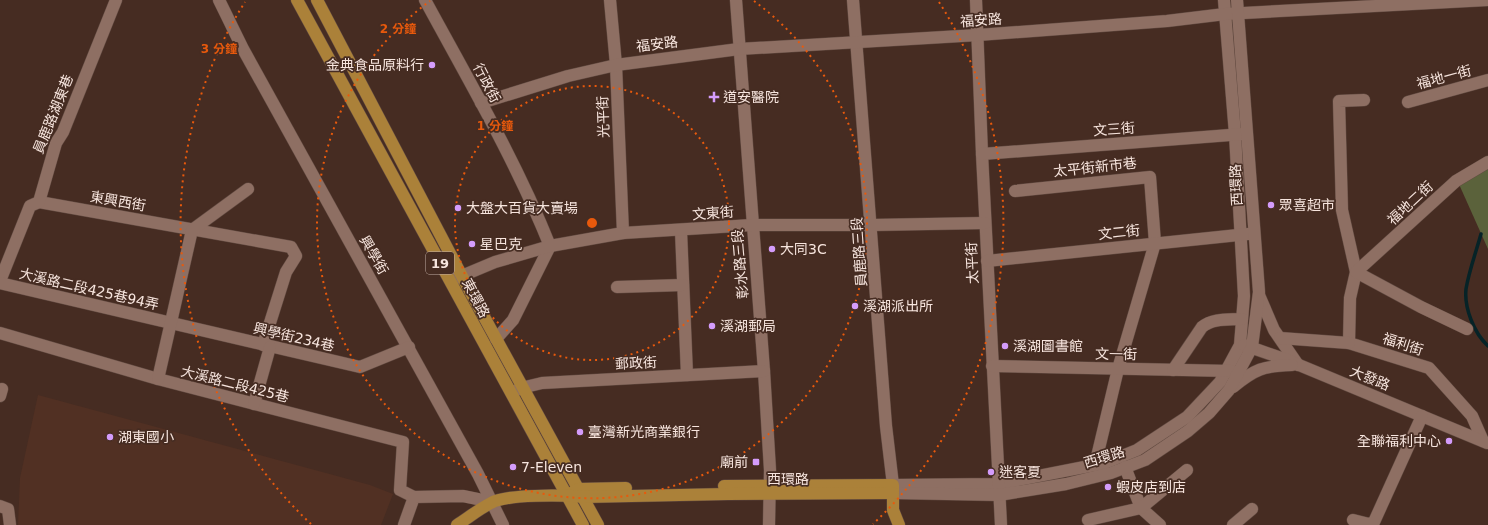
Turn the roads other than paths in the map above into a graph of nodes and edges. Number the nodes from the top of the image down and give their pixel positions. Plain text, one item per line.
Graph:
1 (116, 0) edge
2 (219, 0) edge
3 (298, 0) edge
4 (317, 0) edge
5 (425, 0) edge
6 (610, 0) edge
7 (736, 0) edge
8 (853, 0) edge
9 (976, 0) edge
10 (1224, 0) edge
11 (1237, 0) edge
12 (1488, 0) edge
13 (1225, 14) junction
14 (1238, 14) junction
15 (978, 36) junction
16 (856, 43) junction
17 (739, 49) junction
18 (616, 64) junction
19 (1488, 80) edge
20 (1364, 100) dead end
21 (481, 102) junction
22 (1408, 102) dead end
23 (1248, 133) junction
24 (1235, 134) junction
25 (982, 154) junction
26 (1488, 162) edge
27 (248, 189) dead end
28 (1015, 191) dead end
29 (38, 202) junction
30 (985, 223) junction
31 (752, 225) junction
32 (872, 225) junction
33 (192, 230) junction
34 (681, 230) junction
35 (623, 233) junction
36 (1254, 233) junction
37 (1241, 234) junction
38 (1155, 243) junction
39 (550, 246) junction
40 (987, 261) junction
41 (1356, 272) junction
42 (462, 275) junction
43 (450, 281) junction
44 (0, 282) edge
45 (683, 285) junction
46 (617, 287) dead end
47 (1258, 292) junction
48 (1242, 319) junction
49 (170, 324) junction
50 (1468, 330) dead end
51 (0, 333) edge
52 (1280, 338) junction
53 (496, 339) junction
54 (1349, 343) junction
55 (1240, 345) junction
56 (266, 346) junction
57 (409, 347) junction
58 (1252, 347) junction
59 (1298, 365) junction
60 (992, 366) junction
61 (1118, 368) junction
62 (1173, 370) junction
63 (764, 371) junction
64 (1226, 371) junction
65 (1239, 371) junction
66 (687, 375) junction
67 (158, 379) junction
68 (521, 388) junction
69 (1228, 390) junction
70 (511, 394) junction
71 (254, 404) junction
72 (1422, 416) junction
73 (1485, 442) edge
74 (1095, 465) junction
75 (1125, 467) junction
76 (1187, 470) dead end
77 (770, 489) junction
78 (893, 489) junction
79 (998, 490) junction
80 (580, 493) junction
81 (567, 496) junction
82 (414, 497) junction
83 (492, 502) junction
84 (0, 506) edge
85 (1141, 508) junction
86 (1252, 509) dead end
87 (1088, 520) dead end
88 (1353, 520) dead end
89 (896, 523) edge
90 (10, 525) edge
91 (404, 525) edge
92 (457, 525) edge
93 (503, 525) edge
94 (583, 525) edge
95 (598, 525) edge
96 (769, 525) edge
97 (1001, 525) edge
98 (1160, 525) edge
99 (1233, 525) edge

1 - 29 street, 員鹿路湖東巷
2 - 57 street, 興學街
3 - 43 main road, 東環路 / 19
4 - 42 main road, 東環路 / 19
5 - 21 street, 行政街
6 - 18 street, 光平街
7 - 17 street, 彰水路三段
8 - 16 street, 員鹿路三段
9 - 15 street, 太平街
10 - 13 street, 西環路
11 - 14 street, 西環路
12 - 14 street, 福安路
13 - 14 street, 福安路
13 - 15 street, 福安路
13 - 24 street, 西環路
14 - 23 street, 西環路
15 - 16 street, 福安路
15 - 25 street, 太平街
16 - 17 street, 福安路
16 - 32 street, 員鹿路三段
17 - 18 street, 福安路
17 - 31 street, 彰水路三段
18 - 21 street, 福安路
18 - 35 street, 光平街
19 - 22 street, 福地一街
20 - 41 street
21 - 39 street, 行政街
23 - 24 street, 文三街
23 - 36 street, 西環路
24 - 25 street, 文三街
24 - 37 street, 西環路
25 - 30 street, 太平街
26 - 41 street, 福地二街
27 - 33 street
28 - 38 street, 太平街新市巷
29 - 33 street, 東興西街
29 - 44 street, 員鹿路湖東巷
30 - 32 street, 文東街
30 - 40 street, 太平街
31 - 32 street, 文東街
31 - 34 street, 文東街
31 - 63 street, 彰水路三段
32 - 78 street, 員鹿路三段
33 - 49 street
33 - 56 street, 東興西街
34 - 35 street, 文東街
34 - 45 street
35 - 39 street, 文東街
36 - 37 street, 文二街
36 - 47 street, 西環路
37 - 38 street, 文二街
37 - 48 street, 西環路
38 - 40 street, 文二街
38 - 61 street, 太平街新市巷
39 - 42 street, 文東街
39 - 53 street
40 - 60 street, 太平街
41 - 50 street
41 - 54 street
42 - 43 street, 文東街
42 - 53 main road, 東環路 / 19
43 - 70 main road, 東環路 / 19
44 - 49 street, 大溪路二段425巷94弄
45 - 46 street
45 - 66 street
47 - 52 street
47 - 58 street, 西環路
48 - 55 street, 西環路
48 - 62 street
49 - 56 street, 興學街234巷
49 - 67 street
51 - 67 street, 大溪路二段425巷
52 - 54 street, 福利街
52 - 59 street
53 - 68 main road, 東環路 / 19
54 - 73 street, 福利街
55 - 58 street, 大發路
55 - 64 street, 西環路
56 - 57 street, 興學街234巷
56 - 71 street
57 - 83 street, 興學街
58 - 59 street, 大發路
58 - 65 street, 西環路
59 - 69 street
59 - 72 street, 大發路
60 - 61 street, 文一街
60 - 79 street, 太平街
61 - 62 street, 文一街
61 - 74 street, 太平街新市巷
62 - 64 street, 文一街
63 - 66 street, 郵政街
63 - 77 street, 彰水路三段
64 - 65 street, 文一街
64 - 74 street, 西環路
65 - 69 street, 西環路
66 - 68 street, 郵政街
67 - 71 street, 大溪路二段425巷
68 - 70 street, 郵政街
68 - 80 main road, 東環路 / 19
69 - 75 street, 西環路
70 - 81 main road, 東環路 / 19
71 - 82 street, 大溪路二段425巷
72 - 73 street, 大發路
72 - 88 street
74 - 79 street, 西環路
75 - 79 street, 西環路
75 - 85 street
76 - 85 street
77 - 78 main road, 西環路
77 - 80 main road, 西環路
77 - 96 street, 彰水路三段
78 - 79 street, 西環路
78 - 89 main road, 員鹿路三段
79 - 97 street, 太平街
80 - 81 main road, 西環路
80 - 95 main road, 東環路 / 19
81 - 83 main road, 西環路
81 - 94 main road, 東環路 / 19
82 - 83 street
82 - 91 street
83 - 92 main road
83 - 93 street, 興學街
84 - 90 street
85 - 87 street
85 - 98 street
86 - 99 street

